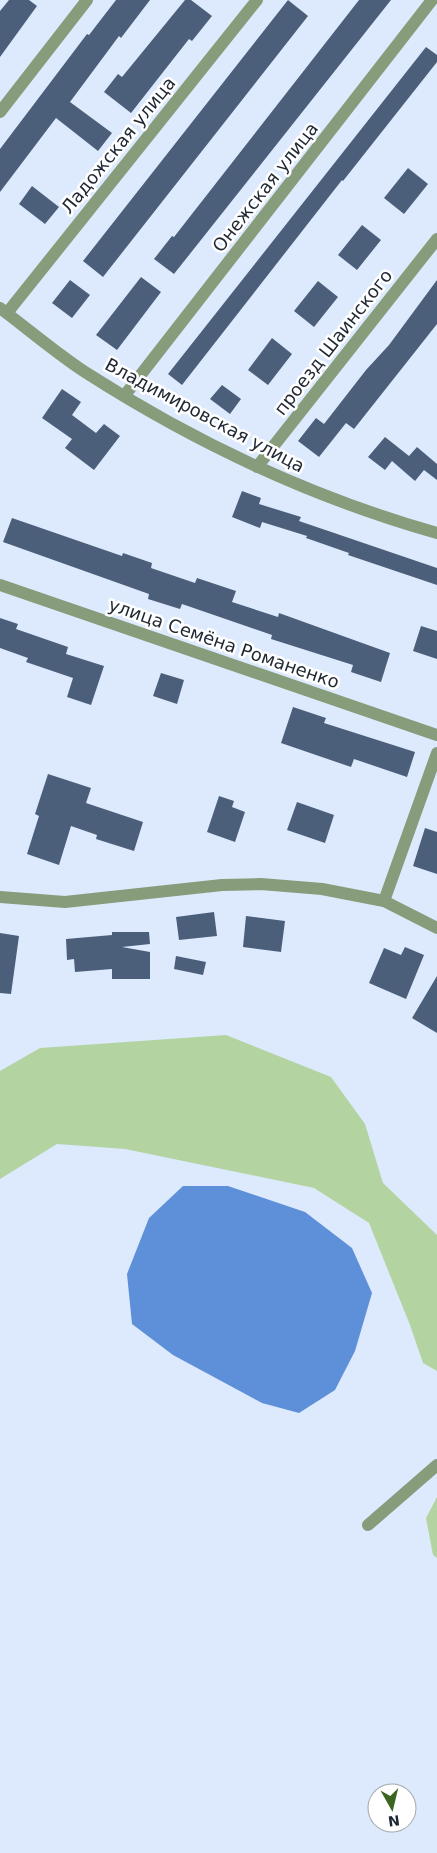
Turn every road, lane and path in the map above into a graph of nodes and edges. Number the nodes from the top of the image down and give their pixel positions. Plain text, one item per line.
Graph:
1 (87, 0) edge
2 (257, 0) edge
3 (432, 0) edge
4 (0, 112) edge
5 (437, 239) edge
6 (3, 310) edge
7 (125, 395) junction
8 (257, 467) junction
9 (437, 533) edge
10 (0, 585) edge
11 (437, 736) edge
12 (437, 753) edge
13 (0, 898) edge
14 (384, 902) junction
15 (437, 928) edge
16 (437, 1465) edge
17 (368, 1525) dead end

1 - 4 street
2 - 6 street, Ладожская улица
3 - 7 street, Онежская улица
5 - 8 street, проезд Шаинского
6 - 7 street, Владимировская улица
7 - 8 street, Владимировская улица
8 - 9 street, Владимировская улица
10 - 11 street, улица Семёна Романенко
12 - 14 street
13 - 14 street
14 - 15 street
16 - 17 street

